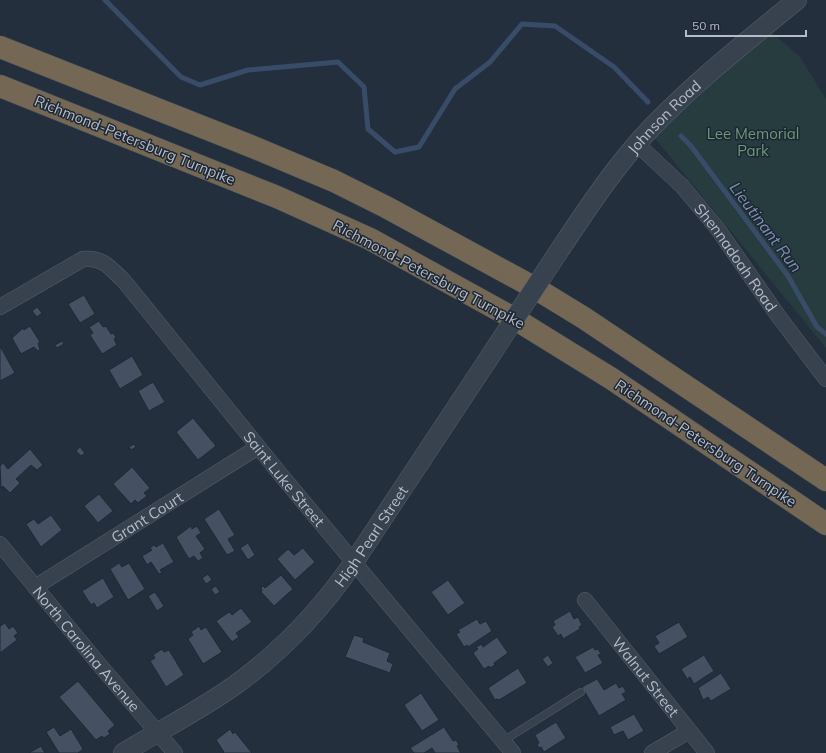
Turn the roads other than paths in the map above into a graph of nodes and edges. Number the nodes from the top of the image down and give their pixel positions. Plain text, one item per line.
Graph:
1 (797, 0) edge
2 (0, 47) edge
3 (0, 86) edge
4 (637, 144) junction
5 (555, 257) joint
6 (0, 306) edge
7 (826, 379) edge
8 (258, 447) junction
9 (826, 480) edge
10 (826, 524) edge
11 (0, 544) edge
12 (354, 562) junction
13 (35, 587) junction
14 (585, 600) dead end
15 (581, 692) dead end
16 (688, 731) junction
17 (158, 732) junction
18 (503, 741) junction
19 (123, 753) edge
20 (175, 753) edge
21 (513, 753) edge
22 (652, 753) edge
23 (707, 753) edge

1 - 4 street, Johnson Road
2 - 9 highway
3 - 10 highway, Richmond-Petersburg Turnpike
4 - 5 street, Johnson Road
4 - 7 street, Shennadoah Road
5 - 12 street, High Pearl Street, bridge
6 - 8 street, Saint Luke Street
8 - 12 street, Saint Luke Street
8 - 13 street, Grant Court
11 - 13 street, North Carolina Avenue
12 - 17 street, High Pearl Street
12 - 18 street, Saint Luke Street
13 - 17 street, North Carolina Avenue
14 - 16 street, Walnut Street
15 - 18 lane
16 - 22 street
16 - 23 street, Walnut Street
17 - 19 street, High Pearl Street
17 - 20 street, North Carolina Avenue
18 - 21 street, Saint Luke Street

